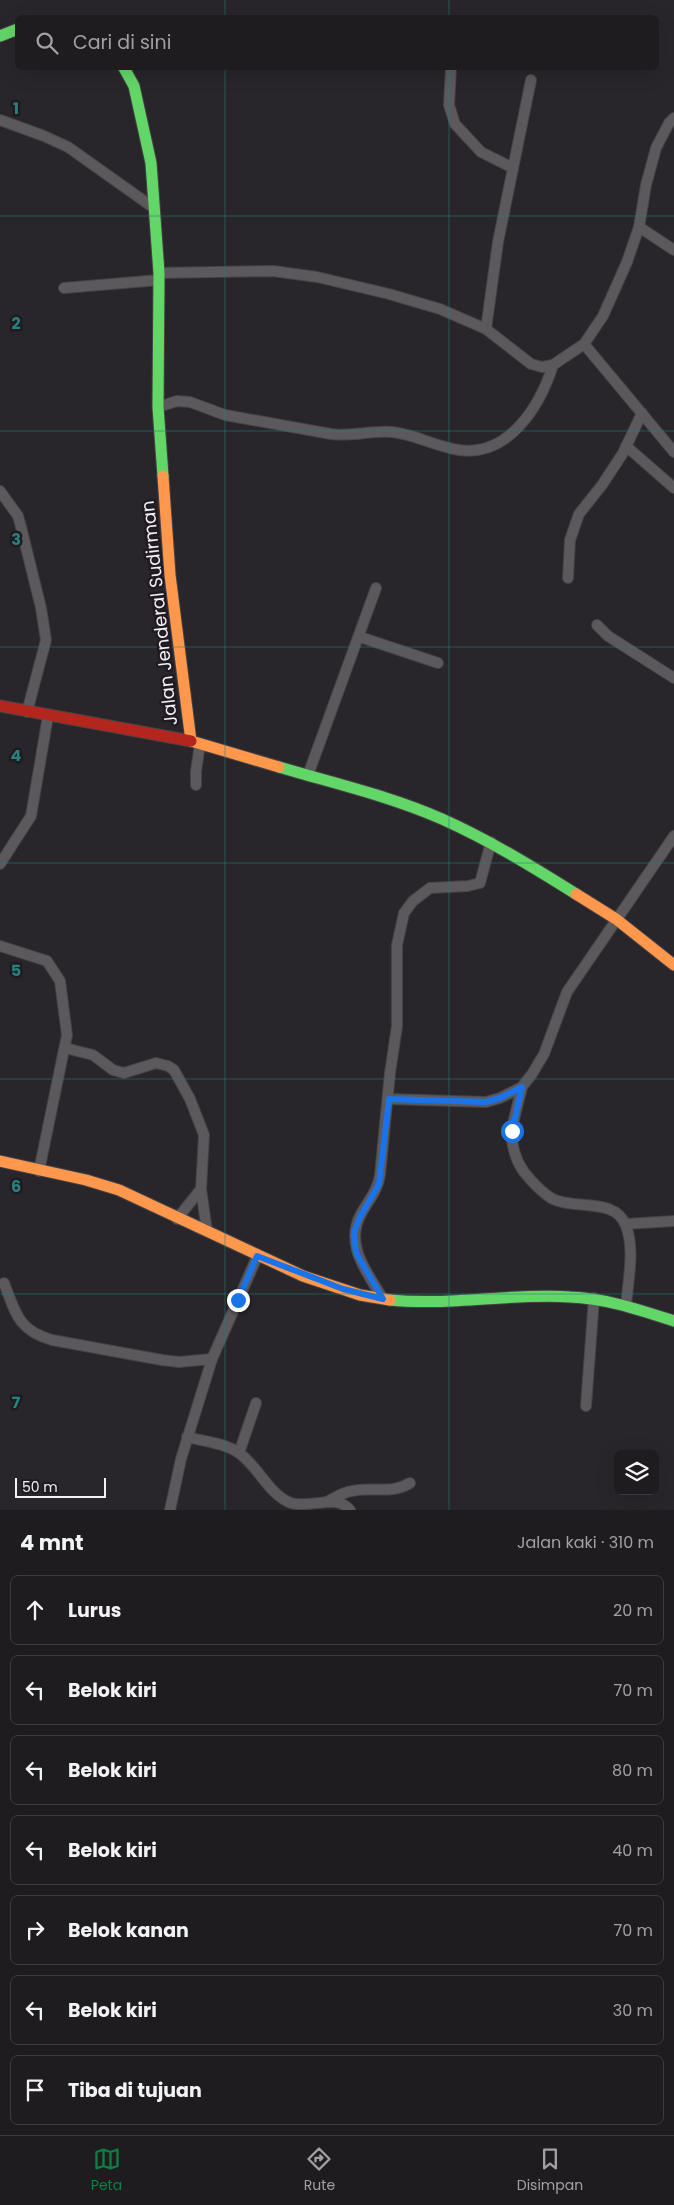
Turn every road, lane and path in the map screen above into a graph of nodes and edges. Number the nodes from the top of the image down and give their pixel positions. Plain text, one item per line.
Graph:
1 (15, 30) edge
2 (0, 36) edge
3 (125, 70) edge
4 (451, 70) edge
5 (531, 80) dead end
6 (674, 118) edge
7 (0, 120) edge
8 (513, 168) junction
9 (154, 208) junction
10 (639, 226) junction
11 (674, 250) edge
12 (159, 277) junction
13 (64, 288) dead end
14 (486, 329) junction
15 (584, 344) junction
16 (553, 365) junction
17 (158, 407) junction
18 (642, 413) junction
19 (626, 446) junction
20 (674, 452) edge
21 (674, 488) edge
22 (0, 491) edge
23 (568, 578) dead end
24 (376, 588) dead end
25 (597, 625) dead end
26 (360, 637) junction
27 (438, 663) dead end
28 (674, 678) edge
29 (0, 706) edge
30 (28, 712) junction
31 (48, 716) junction
32 (196, 742) junction
33 (308, 774) junction
34 (196, 785) dead end
35 (674, 836) edge
36 (491, 842) junction
37 (0, 864) edge
38 (616, 919) junction
39 (0, 946) edge
40 (674, 965) edge
41 (64, 1048) junction
42 (522, 1087) junction
43 (389, 1099) junction
44 (0, 1161) edge
45 (39, 1171) junction
46 (201, 1189) junction
47 (177, 1219) junction
48 (674, 1221) edge
49 (626, 1224) junction
50 (207, 1231) junction
51 (257, 1256) junction
52 (4, 1283) dead end
53 (594, 1298) junction
54 (383, 1299) junction
55 (626, 1306) junction
56 (674, 1321) edge
57 (212, 1359) junction
58 (256, 1402) dead end
59 (586, 1406) dead end
60 (188, 1437) junction
61 (239, 1452) junction
62 (410, 1483) dead end
63 (284, 1500) junction
64 (327, 1502) junction
65 (170, 1510) edge
66 (280, 1510) edge
67 (350, 1510) edge

1 - 2 main road
3 - 9 main road, Jalan Jenderal Sudirman
4 - 8 street
5 - 8 street
6 - 10 street
7 - 9 street
8 - 14 street
9 - 12 main road, Jalan Jenderal Sudirman
10 - 11 street
10 - 15 street
12 - 13 street
12 - 14 street
12 - 17 main road, Jalan Jenderal Sudirman
14 - 16 street
15 - 16 street
15 - 18 street
16 - 17 street
17 - 32 main road, Jalan Jenderal Sudirman
18 - 19 street
18 - 20 street
19 - 21 street
19 - 23 street
22 - 30 street
24 - 26 street
25 - 28 street
26 - 27 street
26 - 33 street
29 - 30 main road
30 - 31 main road
31 - 32 main road
31 - 37 street
32 - 33 main road
32 - 34 street
33 - 36 main road
35 - 38 street
36 - 38 main road
36 - 43 street
38 - 40 main road
38 - 42 street
39 - 41 street
41 - 45 street
41 - 46 street
42 - 43 street
42 - 49 street
43 - 54 street
44 - 45 main road
45 - 47 main road
46 - 47 street
46 - 50 street
47 - 50 main road
48 - 49 street
49 - 55 street
50 - 51 main road
51 - 54 main road
51 - 57 street
52 - 57 street
53 - 54 main road
53 - 55 main road
53 - 59 street
55 - 56 main road
57 - 60 street
58 - 61 street
60 - 61 street
60 - 65 street
61 - 63 street
62 - 64 street
63 - 64 street
63 - 66 street
64 - 67 street

